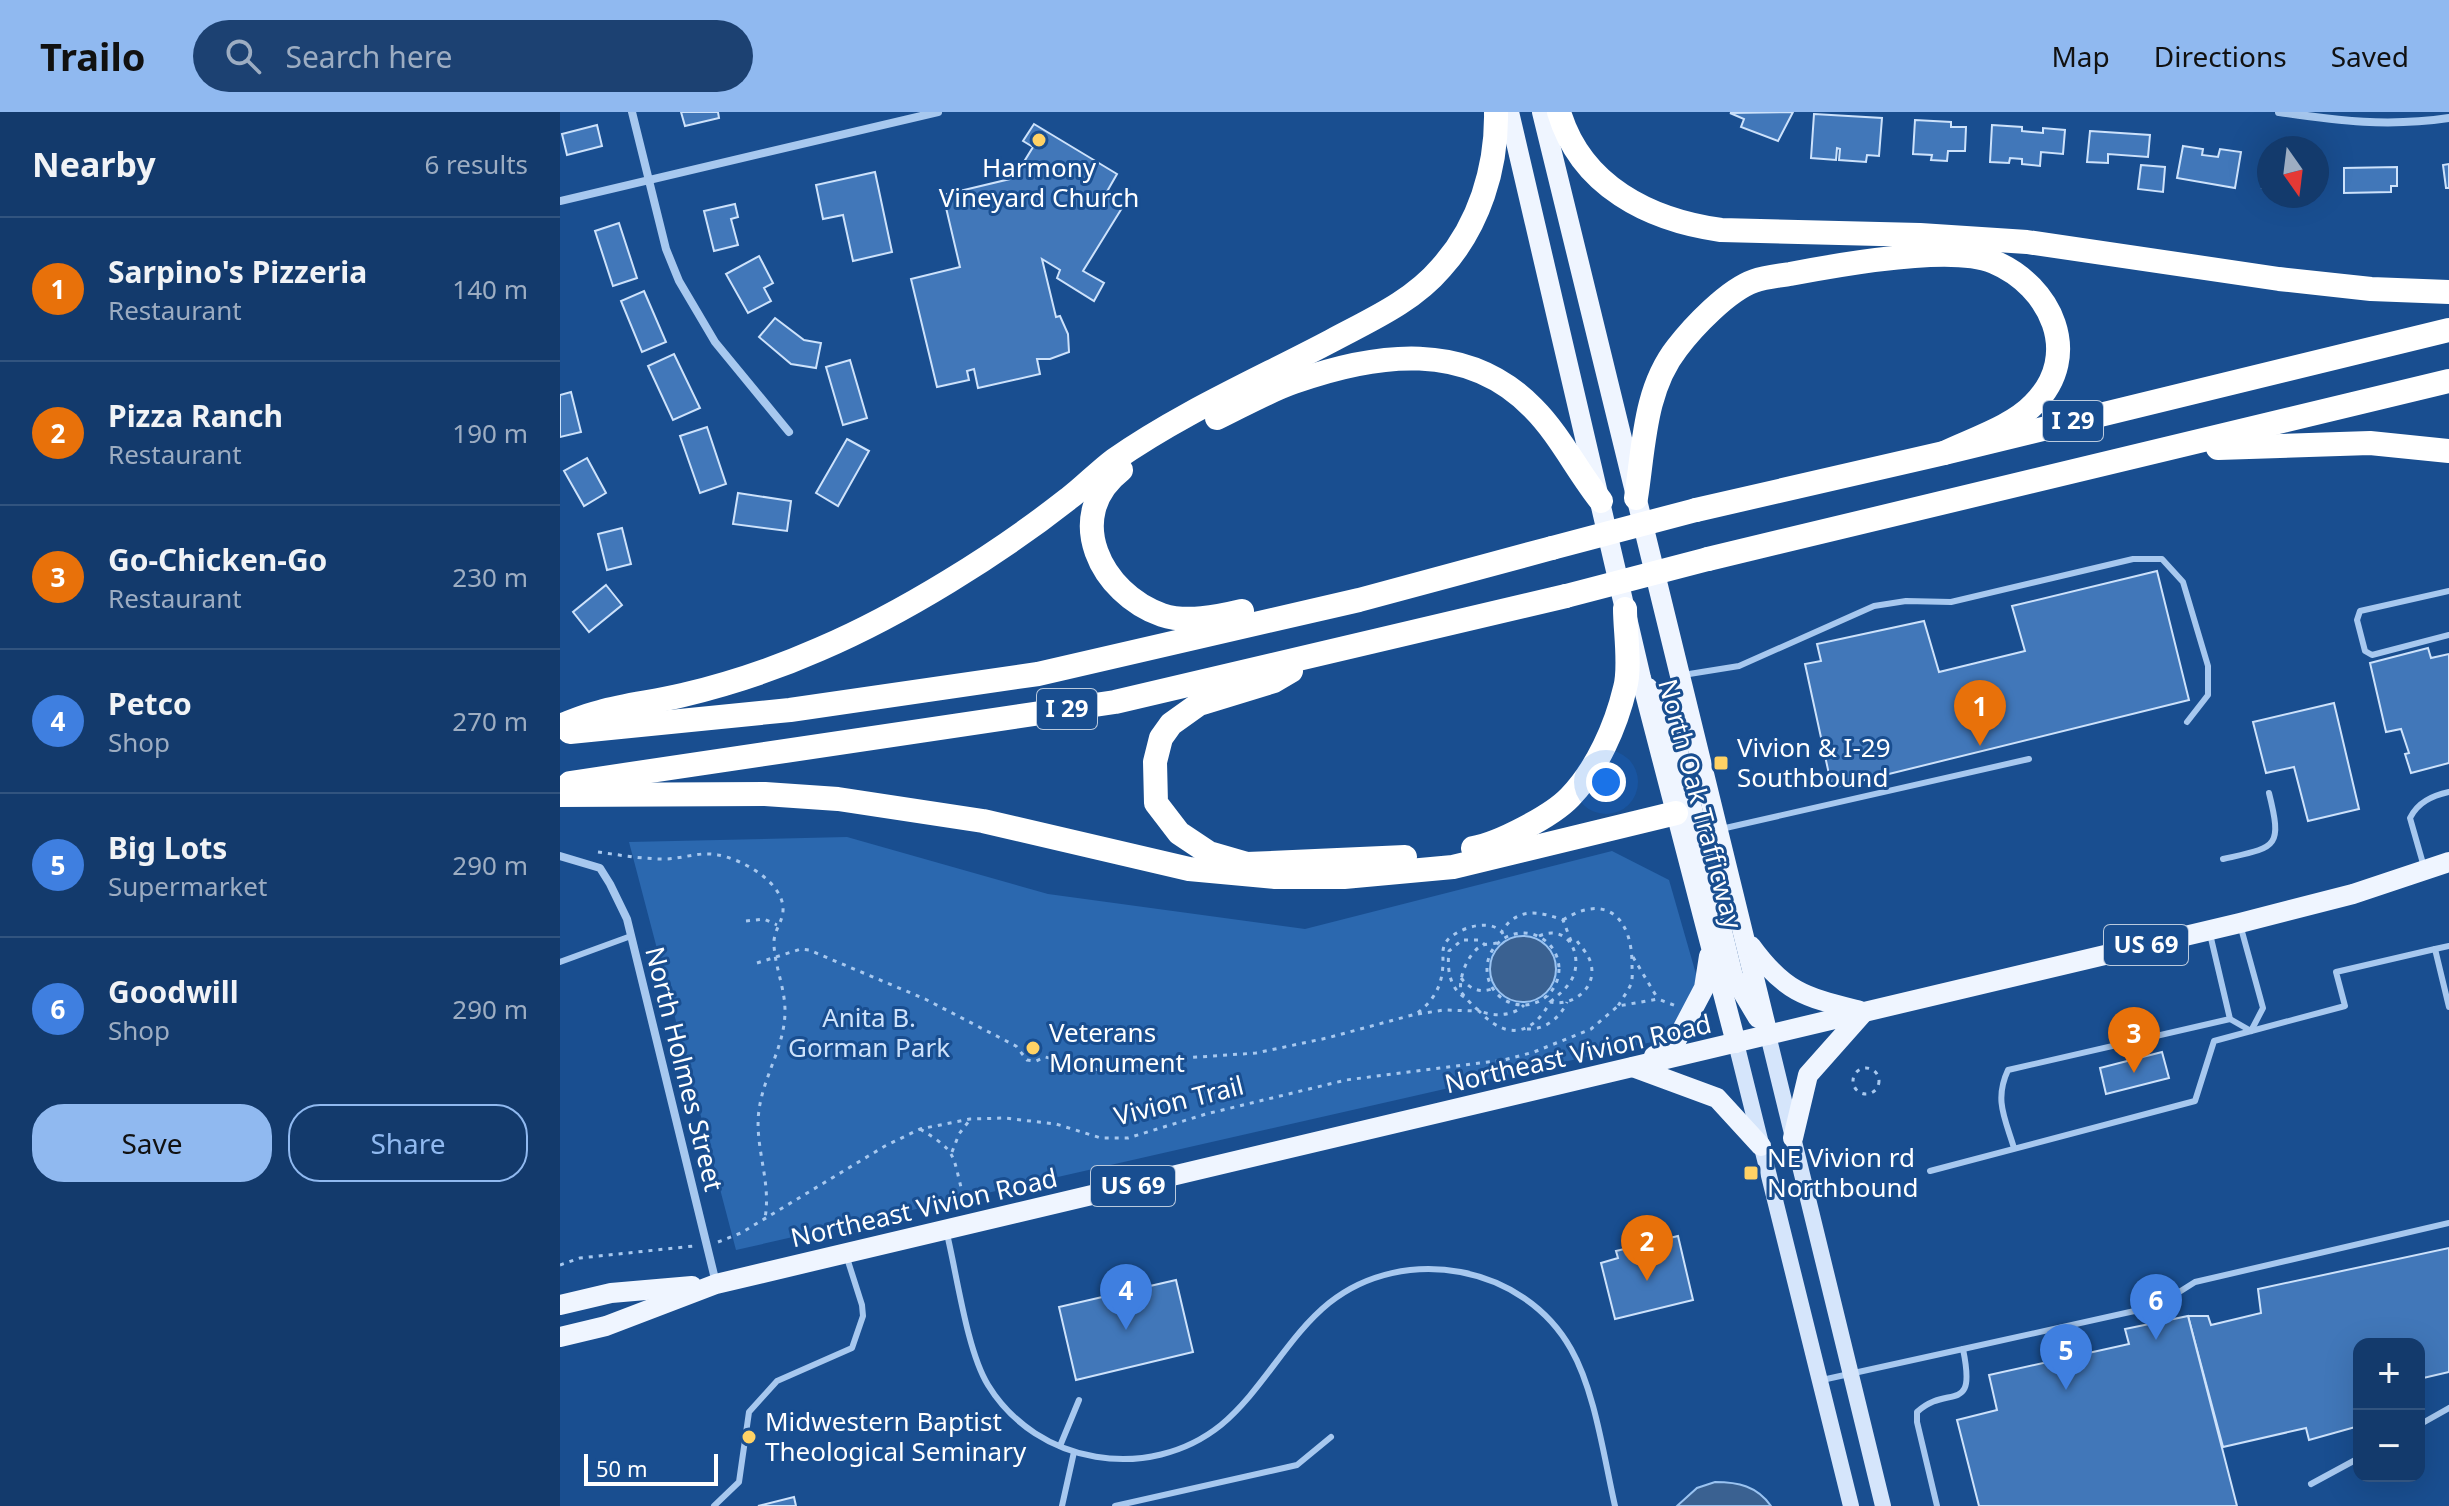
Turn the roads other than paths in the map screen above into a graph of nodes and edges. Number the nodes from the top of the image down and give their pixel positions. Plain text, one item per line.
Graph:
1 (632, 112) edge
2 (938, 112) edge
3 (1496, 112) edge
4 (1509, 112) edge
5 (1542, 112) edge
6 (1559, 112) edge
7 (2279, 112) edge
8 (2292, 113) edge
9 (2449, 118) edge
10 (651, 180) junction
11 (560, 201) edge
12 (2449, 292) edge
13 (2449, 330) edge
14 (2449, 381) edge
15 (789, 432) dead end
16 (2172, 449) junction
17 (2449, 451) edge
18 (1944, 453) junction
19 (1636, 498) junction
20 (1601, 501) junction
21 (2449, 591) edge
22 (1359, 600) junction
23 (1625, 609) junction
24 (2449, 635) edge
25 (1324, 652) junction
26 (1680, 676) junction
27 (1641, 678) junction
28 (2187, 722) dead end
29 (560, 726) edge
30 (560, 733) edge
31 (2029, 759) dead end
32 (560, 785) edge
33 (2449, 792) edge
34 (2269, 793) dead end
35 (560, 795) edge
36 (1676, 813) junction
37 (1717, 830) junction
38 (560, 856) edge
39 (2223, 859) dead end
40 (2449, 862) edge
41 (2425, 870) junction
42 (2240, 923) junction
43 (2209, 930) junction
44 (631, 936) junction
45 (1744, 937) junction
46 (1710, 945) junction
47 (2449, 946) edge
48 (2435, 949) junction
49 (560, 962) edge
50 (2449, 1007) edge
51 (1864, 1012) junction
52 (2230, 1019) junction
53 (2251, 1031) junction
54 (1768, 1035) junction
55 (1736, 1043) junction
56 (1633, 1067) junction
57 (1793, 1138) junction
58 (1761, 1146) junction
59 (2014, 1148) junction
60 (1930, 1171) dead end
61 (2449, 1223) edge
62 (947, 1230) junction
63 (845, 1253) junction
64 (716, 1284) junction
65 (560, 1305) edge
66 (560, 1337) edge
67 (1963, 1349) junction
68 (1851, 1373) junction
69 (1818, 1381) junction
70 (1079, 1400) dead end
71 (2449, 1408) edge
72 (2425, 1422) edge
73 (1331, 1437) dead end
74 (1060, 1446) junction
75 (1074, 1452) junction
76 (2353, 1461) edge
77 (2311, 1484) dead end
78 (714, 1506) edge
79 (1062, 1506) edge
80 (1115, 1506) edge
81 (1615, 1506) edge
82 (1851, 1506) edge
83 (1883, 1506) edge
84 (1937, 1506) edge

1 - 10 street
2 - 10 street
3 - 29 highway
4 - 20 main road, North Oak Trafficway
5 - 19 main road, North Oak Trafficway
6 - 12 highway
7 - 8 street
8 - 9 street
10 - 11 street
10 - 15 street
13 - 18 highway, I 29
14 - 16 highway, I 29
16 - 17 highway
16 - 25 highway, I 29, bridge
18 - 19 highway
18 - 22 highway, I 29, bridge
19 - 26 main road, North Oak Trafficway
20 - 22 highway
20 - 23 main road, North Oak Trafficway
21 - 24 lane
22 - 30 highway, I 29
23 - 25 highway
23 - 27 main road, North Oak Trafficway
25 - 32 highway, I 29
26 - 28 lane
26 - 37 main road, North Oak Trafficway
27 - 36 main road, North Oak Trafficway
27 - 54 main road
31 - 37 lane
33 - 41 lane
34 - 39 lane
35 - 36 highway
36 - 46 main road, North Oak Trafficway
37 - 45 main road, North Oak Trafficway
38 - 44 street, North Holmes Street
40 - 41 main road, Northeast Vivion Road / US 69
41 - 42 main road, Northeast Vivion Road / US 69
42 - 43 main road, Northeast Vivion Road / US 69
42 - 53 lane
43 - 51 main road, Northeast Vivion Road / US 69
43 - 52 lane
44 - 49 lane
44 - 64 street, North Holmes Street
45 - 51 main road
45 - 54 main road, North Oak Trafficway
46 - 55 main road, North Oak Trafficway
46 - 56 main road
47 - 48 lane
48 - 50 lane
48 - 53 lane
51 - 54 main road, Northeast Vivion Road / US 69
51 - 57 main road
52 - 53 lane
52 - 59 lane
53 - 59 lane
54 - 55 main road, Northeast Vivion Road / US 69
54 - 57 main road, North Oak Trafficway
55 - 56 main road, Northeast Vivion Road / US 69
55 - 58 main road, North Oak Trafficway
56 - 58 main road
56 - 62 main road, Northeast Vivion Road / US 69
57 - 68 main road, North Oak Trafficway
58 - 69 main road, North Oak Trafficway
59 - 60 lane
61 - 67 lane
62 - 63 main road, Northeast Vivion Road / US 69
62 - 74 lane
63 - 64 main road, Northeast Vivion Road / US 69
63 - 78 lane
64 - 65 main road, Northeast Vivion Road / US 69
64 - 66 main road, Northeast Vivion Road / US 69
67 - 68 lane
67 - 84 lane
68 - 69 lane
68 - 83 main road, North Oak Trafficway
69 - 82 main road, North Oak Trafficway
70 - 74 lane
71 - 72 lane
73 - 80 lane
74 - 75 lane
75 - 79 lane
75 - 81 lane
76 - 77 lane

